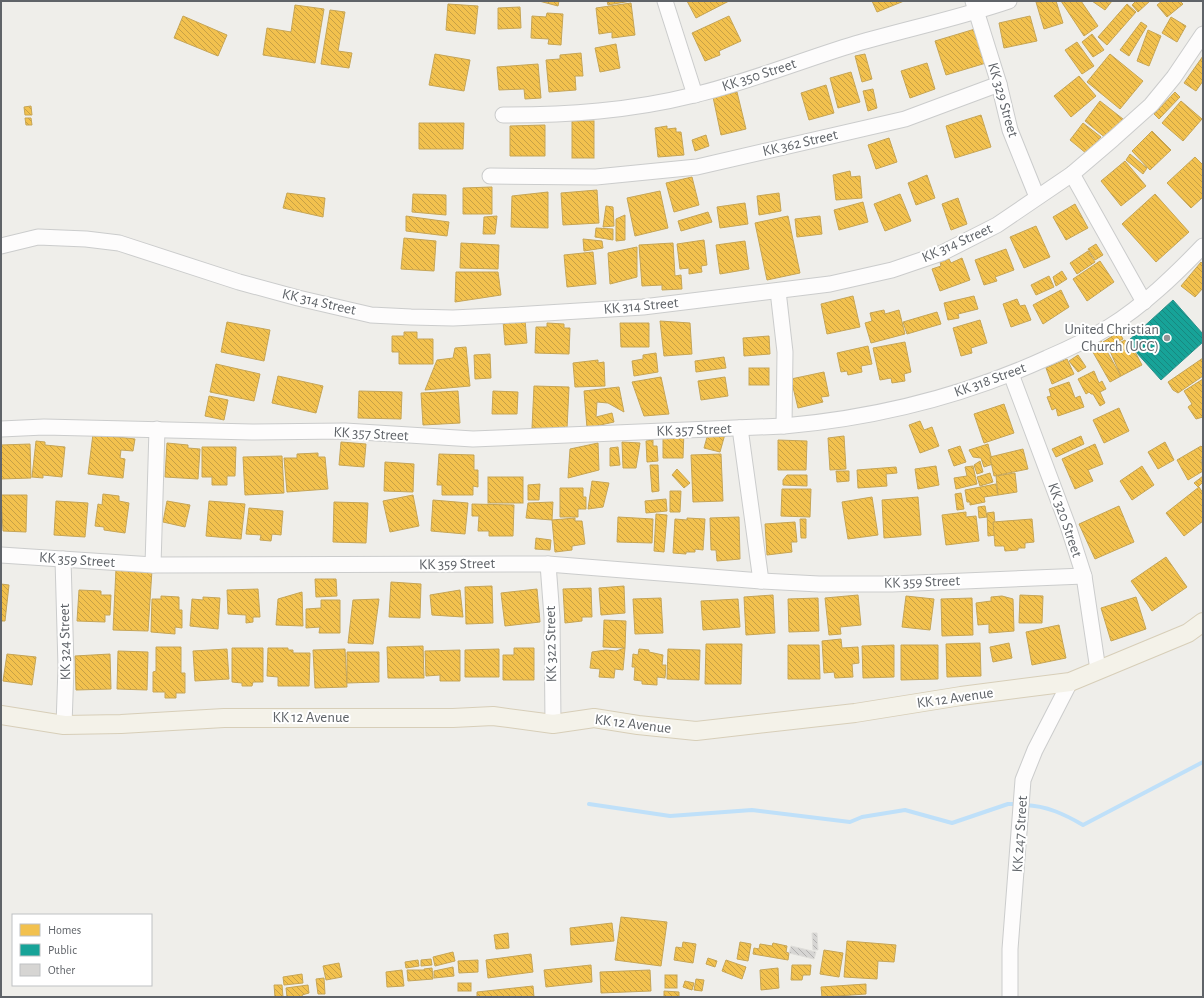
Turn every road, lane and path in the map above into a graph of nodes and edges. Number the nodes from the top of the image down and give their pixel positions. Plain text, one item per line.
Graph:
1 (665, 1) edge
2 (1009, 1) edge
3 (974, 7) edge
4 (1203, 34) edge
5 (998, 84) junction
6 (695, 95) junction
7 (503, 115) dead end
8 (1072, 174) junction
9 (490, 176) dead end
10 (1037, 197) junction
11 (1, 246) edge
12 (1203, 246) edge
13 (778, 291) junction
14 (1144, 302) junction
15 (1012, 374) junction
16 (784, 426) junction
17 (740, 428) junction
18 (1, 429) edge
19 (157, 430) junction
20 (1, 555) edge
21 (63, 559) junction
22 (548, 564) junction
23 (153, 565) junction
24 (1084, 576) junction
25 (761, 581) junction
26 (1203, 622) edge
27 (1098, 670) junction
28 (1070, 682) junction
29 (1, 715) edge
30 (553, 724) junction
31 (64, 725) junction
32 (1010, 997) edge

1 - 6 street
2 - 3 street, KK 350 Street
3 - 5 street, KK 329 Street
3 - 6 street, KK 350 Street
4 - 8 street, KK 314 Street
5 - 9 street, KK 362 Street
5 - 10 street, KK 329 Street
6 - 7 street, KK 350 Street
8 - 10 street, KK 314 Street
8 - 14 street
10 - 13 street, KK 314 Street
11 - 13 street, KK 314 Street
12 - 14 street, KK 318 Street
13 - 16 street
14 - 15 street, KK 318 Street
15 - 16 street, KK 318 Street
15 - 24 street, KK 320 Street
16 - 17 street, KK 318 Street
17 - 19 street, KK 357 Street
17 - 25 street
18 - 19 street, KK 357 Street
19 - 23 street
20 - 21 street, KK 359 Street
21 - 23 street, KK 359 Street
21 - 31 street, KK 324 Street
22 - 23 street, KK 359 Street
22 - 25 street, KK 359 Street
22 - 30 street, KK 322 Street
24 - 25 street, KK 359 Street
24 - 27 street, KK 320 Street
26 - 27 main road, KK 12 Avenue
27 - 28 main road, KK 12 Avenue
28 - 30 main road, KK 12 Avenue
28 - 32 street, KK 247 Street
29 - 31 main road, KK 12 Avenue
30 - 31 main road, KK 12 Avenue

